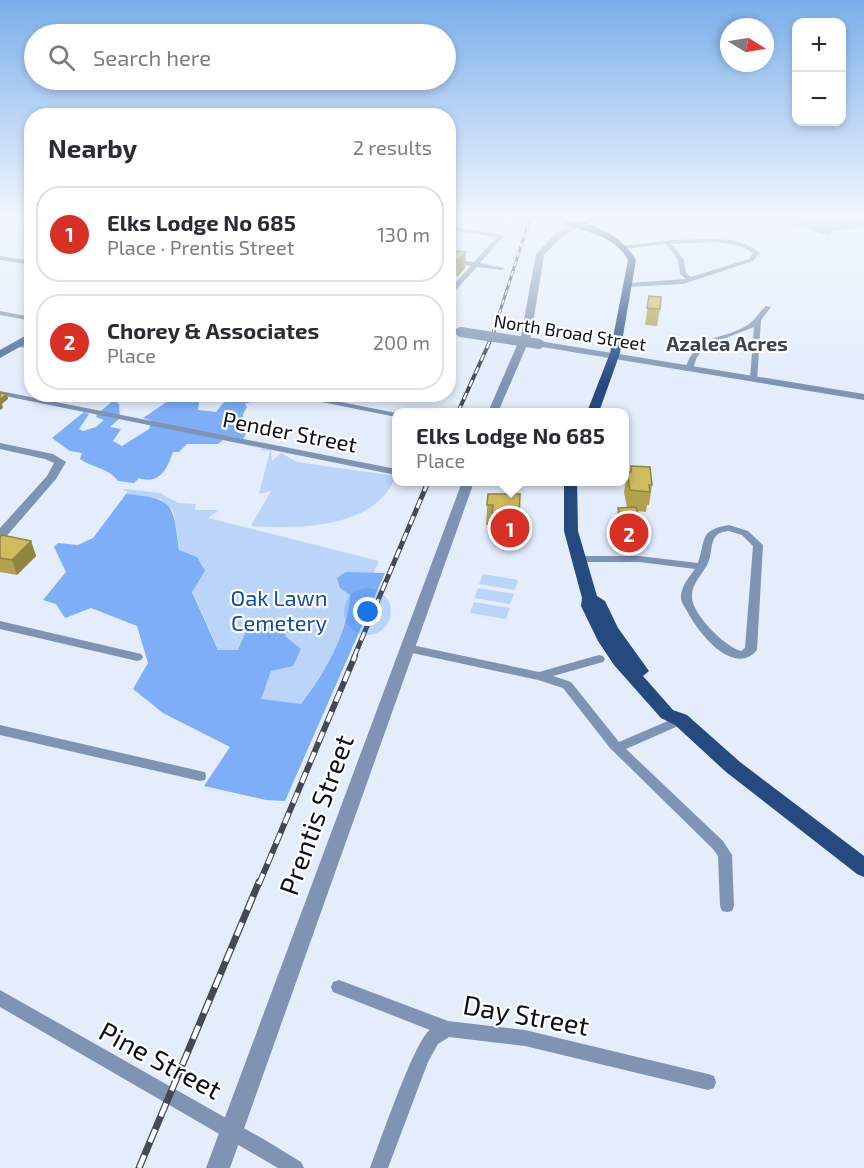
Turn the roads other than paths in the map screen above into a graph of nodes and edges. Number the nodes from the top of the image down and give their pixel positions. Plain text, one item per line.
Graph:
1 (469, 273) edge
2 (539, 273) edge
3 (630, 273) edge
4 (683, 273) edge
5 (712, 273) edge
6 (691, 279) junction
7 (628, 285) junction
8 (456, 287) edge
9 (768, 307) dead end
10 (0, 313) edge
11 (24, 318) edge
12 (758, 320) junction
13 (456, 331) edge
14 (734, 333) junction
15 (757, 338) junction
16 (24, 340) edge
17 (17, 344) junction
18 (24, 345) edge
19 (0, 355) edge
20 (614, 357) junction
21 (689, 369) junction
22 (754, 379) junction
23 (0, 393) edge
24 (864, 397) edge
25 (24, 398) edge
26 (45, 402) edge
27 (328, 402) edge
28 (495, 408) edge
29 (595, 408) edge
30 (392, 414) edge
31 (0, 446) edge
32 (392, 471) edge
33 (467, 486) edge
34 (570, 486) edge
35 (0, 536) edge
36 (577, 560) junction
37 (701, 567) junction
38 (0, 625) edge
39 (407, 648) junction
40 (137, 657) dead end
41 (599, 659) dead end
42 (538, 676) junction
43 (681, 720) junction
44 (0, 730) edge
45 (617, 748) junction
46 (200, 776) dead end
47 (864, 868) edge
48 (727, 906) dead end
49 (339, 987) dead end
50 (0, 998) edge
51 (448, 1029) junction
52 (708, 1082) dead end
53 (233, 1129) junction
54 (218, 1168) edge
55 (296, 1168) edge
56 (379, 1168) edge

1 - 8 street
2 - 28 street
3 - 7 main road
4 - 6 street
5 - 6 street
6 - 7 street
7 - 20 main road
9 - 12 street
10 - 11 street
12 - 14 street
12 - 15 street
13 - 20 street, North Broad Street, bridge
14 - 15 street
14 - 21 street
15 - 22 street
16 - 17 main road
17 - 18 street
17 - 19 main road
20 - 21 street, North Broad Street
20 - 29 main road
21 - 22 street, North Broad Street
22 - 24 street, North Broad Street
23 - 25 street, Pender Street
26 - 32 street, Pender Street
27 - 30 street
31 - 35 street
33 - 39 street, Prentis Street
34 - 36 main road
36 - 37 street
36 - 43 main road
37 - 37 street
38 - 40 street
39 - 42 street
39 - 53 street, Prentis Street
41 - 42 street
42 - 45 street
43 - 45 street
43 - 47 main road
44 - 46 street
45 - 48 street
49 - 51 street, Day Street
50 - 53 street, Pine Street
51 - 52 street, Day Street
51 - 56 street
53 - 54 street, Prentis Street
53 - 55 street, Pine Street

